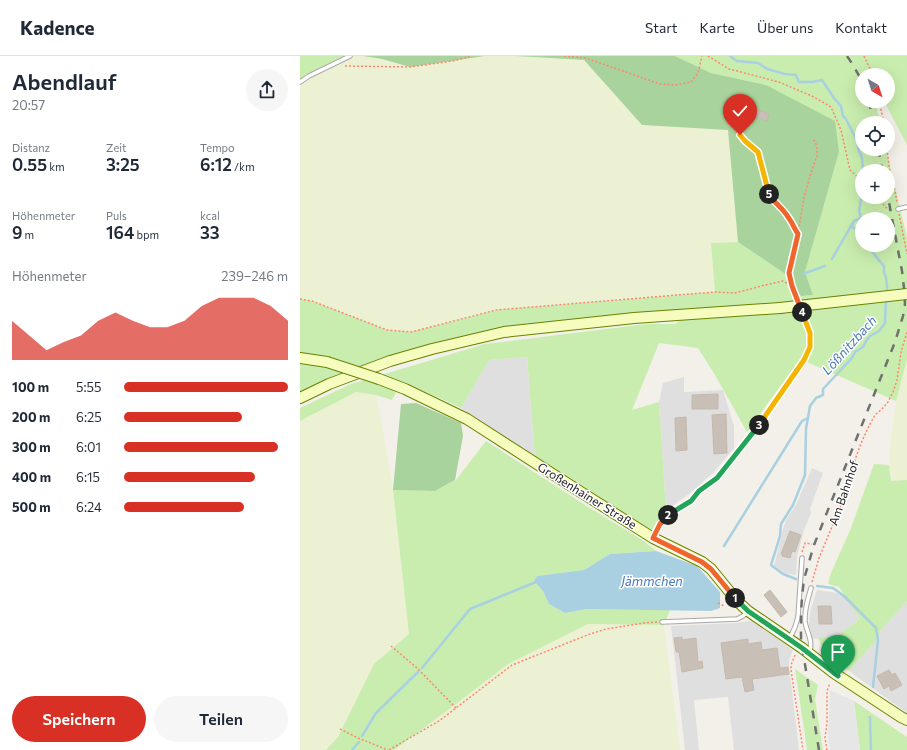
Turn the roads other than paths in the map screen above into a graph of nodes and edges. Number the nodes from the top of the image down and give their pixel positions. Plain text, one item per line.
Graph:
1 (350, 56) edge
2 (300, 82) edge
3 (907, 207) edge
4 (898, 209) road end
5 (907, 294) edge
6 (300, 358) edge
7 (300, 398) edge
8 (699, 491) road end
9 (653, 538) junction
10 (802, 558) road end
11 (811, 588) road end
12 (748, 611) junction
13 (662, 622) road end
14 (789, 639) junction
15 (809, 653) junction
16 (907, 720) edge

1 - 2 lane
3 - 4 lane
5 - 7 street, bridge
6 - 9 street, Großenhainer Straße, bridge
8 - 9 lane
9 - 12 street, Großenhainer Straße
10 - 14 lane
11 - 15 lane
12 - 13 lane
12 - 14 street, Großenhainer Straße
14 - 15 street, Großenhainer Straße
15 - 16 street, Großenhainer Straße

